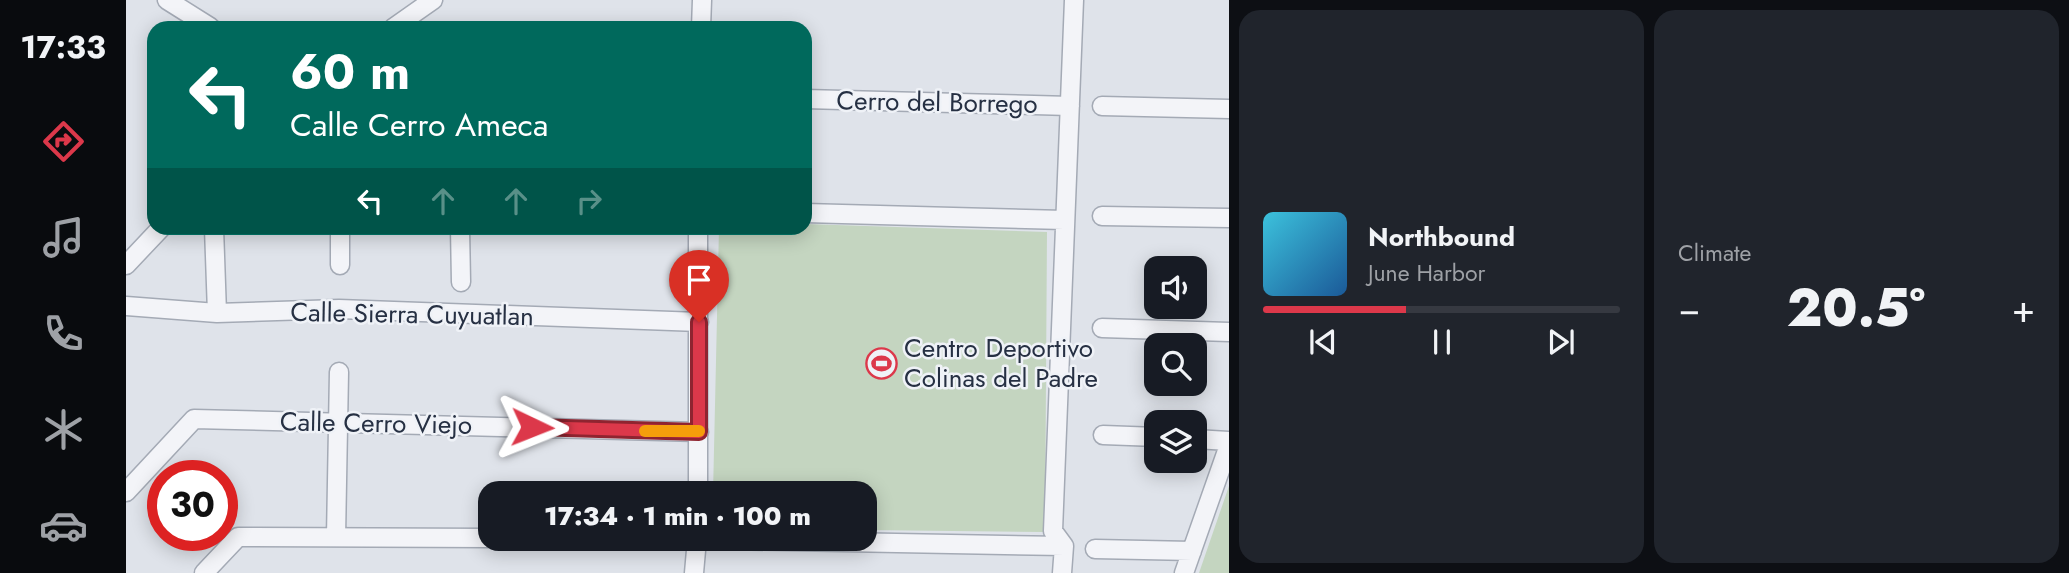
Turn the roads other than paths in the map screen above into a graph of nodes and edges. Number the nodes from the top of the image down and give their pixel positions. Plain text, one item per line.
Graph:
1 (167, 0) edge
2 (433, 0) edge
3 (702, 0) edge
4 (1074, 0) edge
5 (200, 21) edge
6 (403, 21) edge
7 (701, 21) edge
8 (812, 99) edge
9 (1070, 106) junction
10 (1102, 106) dead end
11 (1229, 109) edge
12 (812, 212) edge
13 (1102, 216) dead end
14 (1229, 218) edge
15 (1064, 220) junction
16 (154, 235) edge
17 (214, 235) edge
18 (341, 235) edge
19 (460, 235) edge
20 (698, 235) edge
21 (126, 265) edge
22 (340, 265) dead end
23 (461, 282) dead end
24 (126, 306) edge
25 (217, 313) junction
26 (699, 322) junction
27 (1101, 328) dead end
28 (1229, 332) edge
29 (339, 372) dead end
30 (337, 421) junction
31 (699, 432) junction
32 (1103, 435) dead end
33 (1144, 437) edge
34 (1207, 440) edge
35 (1229, 443) edge
36 (698, 481) edge
37 (126, 492) edge
38 (336, 537) junction
39 (478, 538) edge
40 (877, 542) edge
41 (1063, 546) junction
42 (1095, 549) dead end
43 (696, 551) edge
44 (1192, 551) junction
45 (204, 573) edge
46 (694, 573) edge
47 (1062, 573) edge
48 (1184, 573) edge

1 - 5 street
2 - 6 street
3 - 7 street
4 - 9 street
8 - 9 street, Cerro del Borrego
9 - 15 street
10 - 11 street
12 - 15 street
13 - 14 street
15 - 41 street
16 - 21 street
17 - 25 street
18 - 22 street
19 - 23 street
20 - 26 street
24 - 25 street, Calle Sierra Cuyuatlan
25 - 26 street, Calle Sierra Cuyuatlan
26 - 31 street
27 - 28 street
29 - 30 street
30 - 31 street, Calle Cerro Viejo
30 - 37 street, Calle Cerro Viejo
30 - 38 street
31 - 36 street
32 - 33 street
34 - 35 street
35 - 44 street
38 - 39 street
38 - 45 street
40 - 41 street
41 - 47 street
42 - 44 street
43 - 46 street
44 - 48 street

